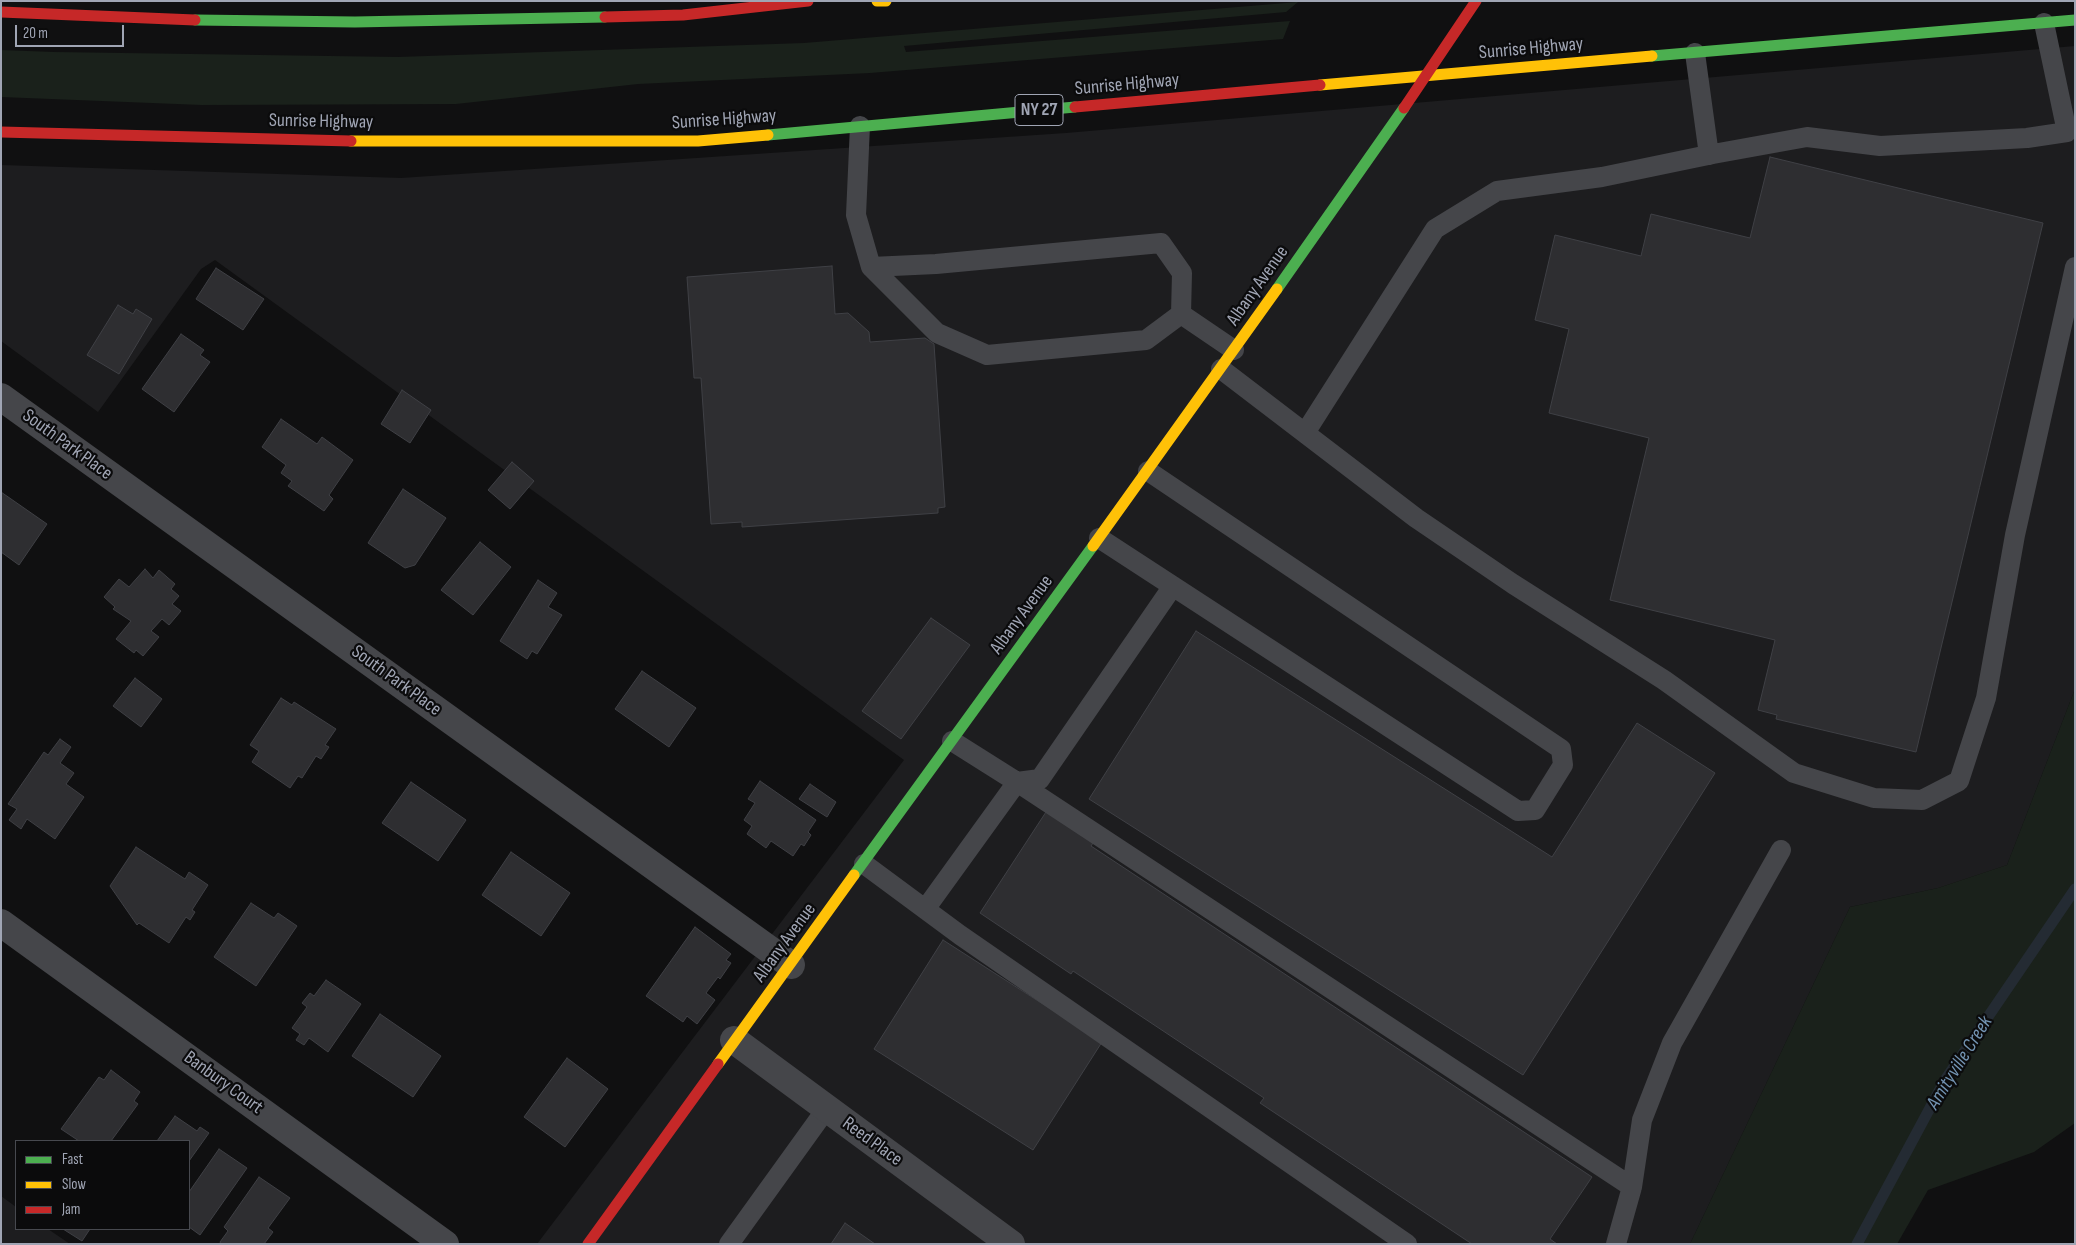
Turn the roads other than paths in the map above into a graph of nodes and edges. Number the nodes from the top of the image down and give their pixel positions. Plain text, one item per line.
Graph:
1 (808, 1) edge
2 (877, 1) edge
3 (886, 1) edge
4 (1476, 1) edge
5 (40, 7) edge
6 (1, 12) edge
7 (2075, 20) edge
8 (2044, 23) junction
9 (1694, 53) junction
10 (1427, 75) junction
11 (860, 126) junction
12 (1, 132) edge
13 (2071, 132) edge
14 (1709, 155) junction
15 (871, 267) junction
16 (2075, 267) edge
17 (1181, 314) junction
18 (1234, 350) junction
19 (1221, 369) junction
20 (1, 397) edge
21 (1305, 433) junction
22 (1148, 471) junction
23 (1099, 538) junction
24 (1173, 586) junction
25 (952, 741) junction
26 (1017, 782) junction
27 (1781, 850) dead end
28 (864, 864) junction
29 (926, 908) junction
30 (1, 923) edge
31 (791, 965) junction
32 (734, 1040) junction
33 (827, 1108) junction
34 (1632, 1187) junction
35 (445, 1244) edge
36 (588, 1244) edge
37 (729, 1244) edge
38 (1011, 1244) edge
39 (1407, 1244) edge
40 (1616, 1244) edge

1 - 5 main road
2 - 3 main road
4 - 10 main road, Albany Avenue
5 - 6 main road
7 - 8 main road, Sunrise Highway / NY 27
8 - 9 main road, Sunrise Highway / NY 27
8 - 13 lane
9 - 10 main road, Sunrise Highway / NY 27
9 - 14 lane
10 - 11 main road, Sunrise Highway / NY 27
10 - 18 main road, Albany Avenue
11 - 12 main road, Sunrise Highway / NY 27
11 - 15 lane
13 - 14 lane
14 - 21 lane
15 - 17 lane
15 - 17 lane
16 - 21 lane
17 - 18 lane
18 - 19 main road, Albany Avenue
19 - 21 lane
19 - 22 main road, Albany Avenue
20 - 31 street, South Park Place
22 - 23 main road, Albany Avenue
22 - 24 lane
23 - 24 lane
23 - 25 main road, Albany Avenue
24 - 26 lane
25 - 26 lane
25 - 28 main road, Albany Avenue
26 - 29 lane
26 - 34 lane
27 - 34 lane
28 - 29 lane
28 - 31 main road, Albany Avenue
29 - 39 lane
30 - 35 street, Banbury Court
31 - 32 main road, Albany Avenue
32 - 33 street, Reed Place
32 - 36 main road, Albany Avenue
33 - 37 lane
33 - 38 street, Reed Place
34 - 40 lane

